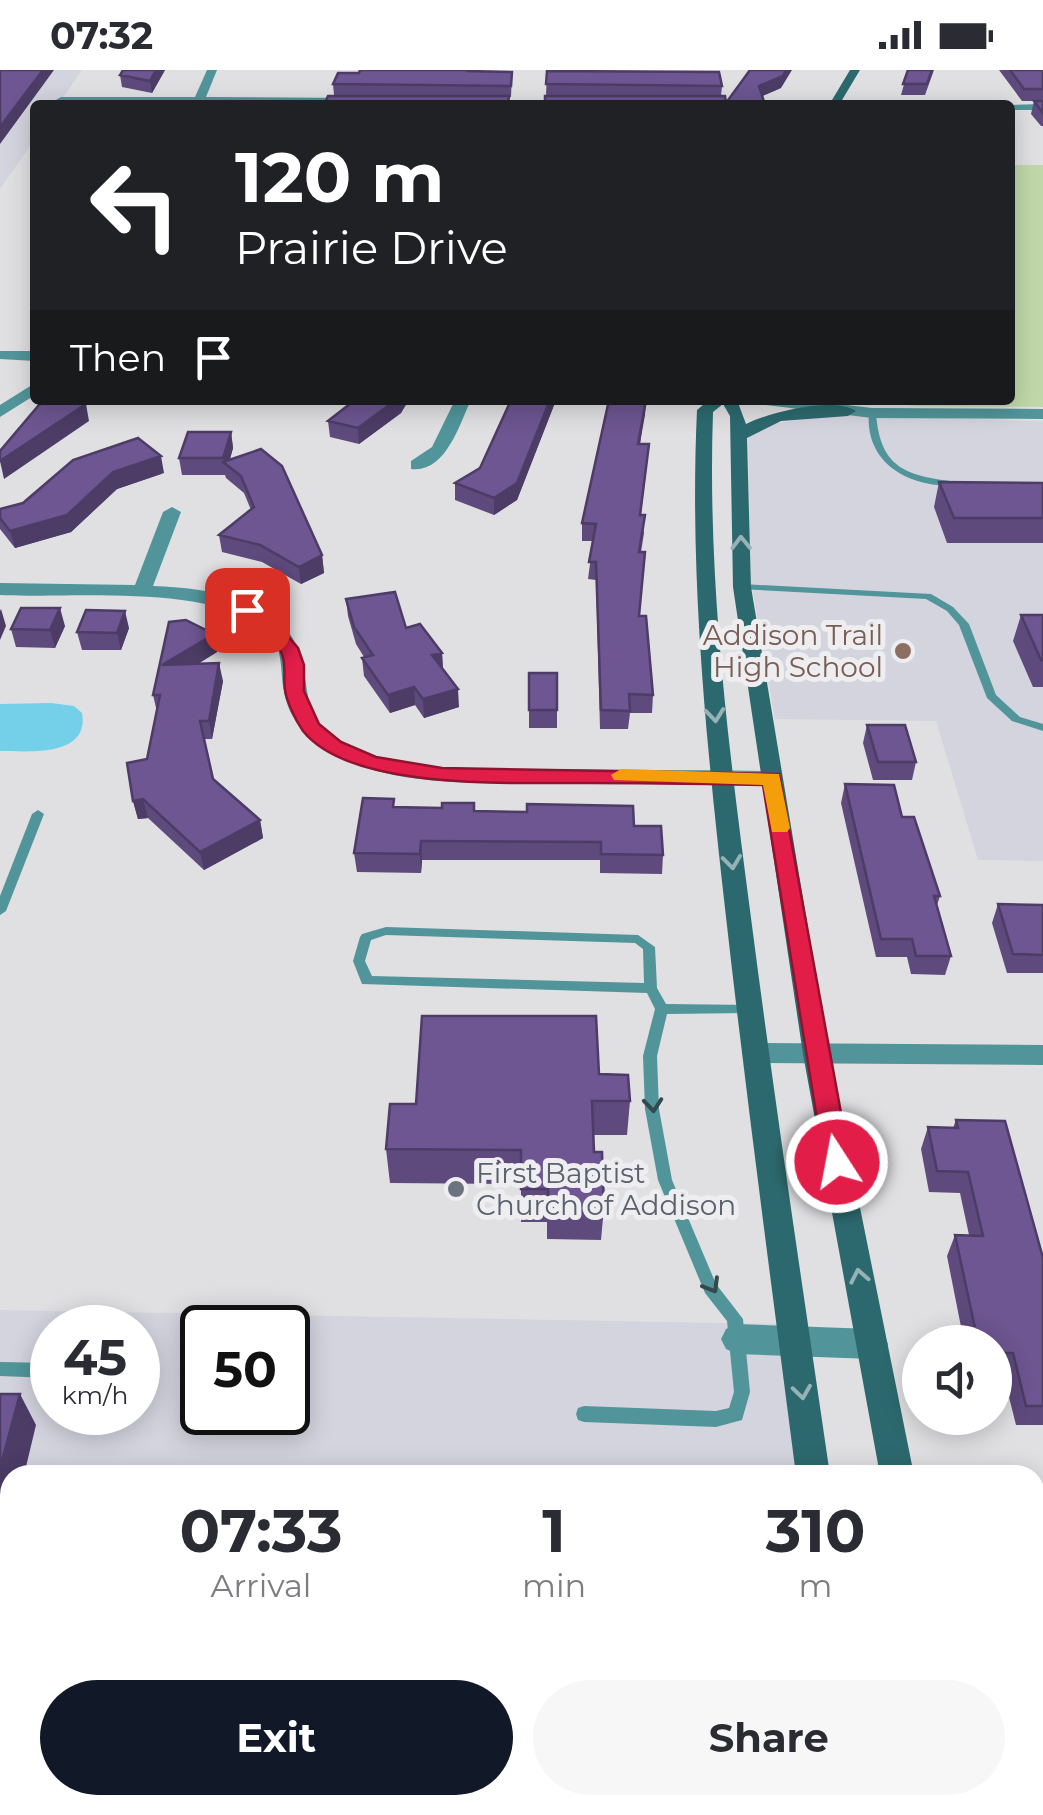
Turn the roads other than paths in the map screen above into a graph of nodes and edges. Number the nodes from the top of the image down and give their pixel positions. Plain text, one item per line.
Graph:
1 (212, 70) edge
2 (854, 70) edge
3 (199, 100) edge
4 (837, 100) edge
5 (1015, 106) edge
6 (1043, 107) edge
7 (0, 356) edge
8 (30, 356) edge
9 (30, 391) edge
10 (461, 405) edge
11 (712, 405) edge
12 (732, 405) edge
13 (803, 405) edge
14 (848, 411) junction
15 (0, 412) edge
16 (872, 413) junction
17 (1043, 414) edge
18 (739, 436) junction
19 (416, 465) dead end
20 (974, 484) edge
21 (172, 512) dead end
22 (705, 584) junction
23 (742, 587) junction
24 (0, 589) edge
25 (140, 592) junction
26 (1043, 728) edge
27 (721, 776) junction
28 (772, 778) junction
29 (38, 814) dead end
30 (0, 912) edge
31 (651, 988) junction
32 (749, 1008) junction
33 (662, 1009) junction
34 (755, 1053) junction
35 (816, 1054) junction
36 (1043, 1056) edge
37 (737, 1338) junction
38 (795, 1340) junction
39 (872, 1344) junction
40 (0, 1369) edge
41 (30, 1370) edge
42 (584, 1414) dead end
43 (812, 1465) edge
44 (895, 1465) edge

1 - 3 street
2 - 4 main road
5 - 6 street
7 - 8 street
9 - 15 street
10 - 19 street
11 - 22 main road
12 - 18 main road
13 - 14 street
14 - 16 street
14 - 18 main road
16 - 17 street
16 - 20 lane
23 -> 18 main road
21 - 25 street
22 - 23 main road
22 -> 27 main road
23 - 26 lane
23 - 28 main road
24 - 25 street
25 - 27 street
27 - 28 street
27 -> 32 main road
28 - 35 main road
29 - 30 lane
31 - 31 lane
31 - 33 lane
32 - 33 lane
32 - 34 main road
33 -> 37 lane
34 - 35 street
34 - 38 main road
35 - 36 street
39 -> 35 main road
37 - 38 street
37 - 42 lane
38 - 39 street
38 -> 43 main road
39 - 44 main road
40 - 41 lane

